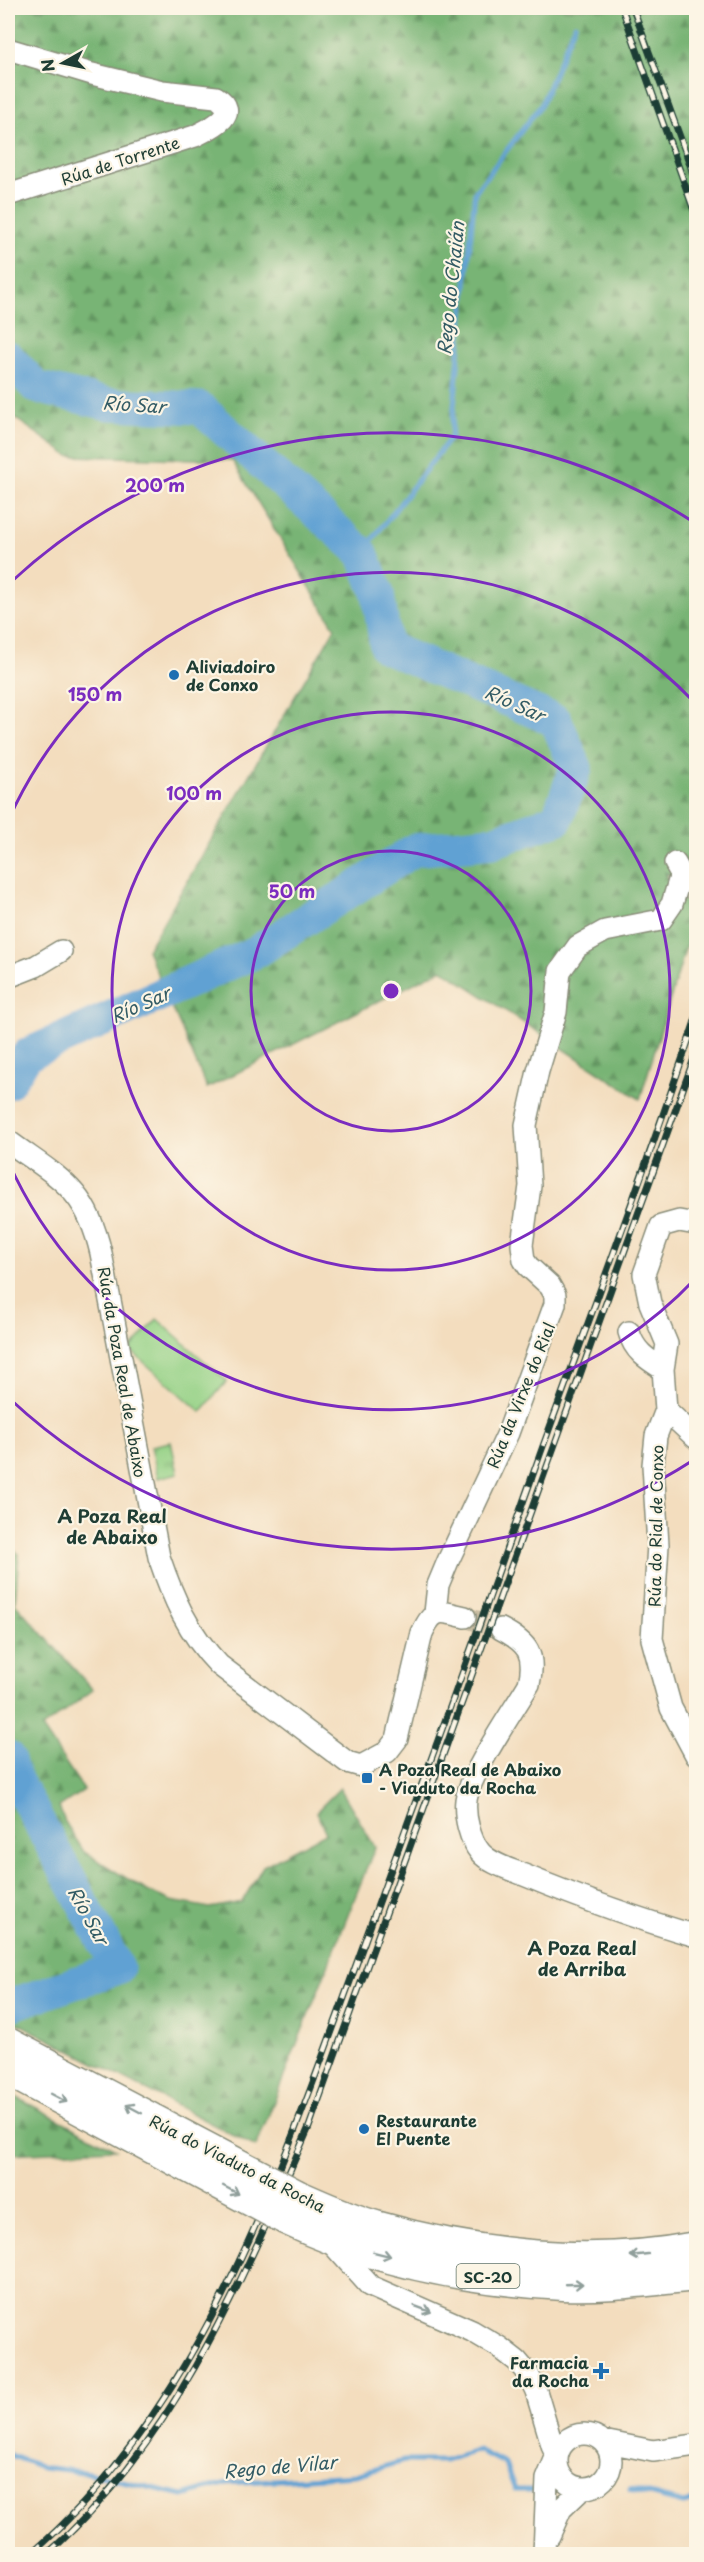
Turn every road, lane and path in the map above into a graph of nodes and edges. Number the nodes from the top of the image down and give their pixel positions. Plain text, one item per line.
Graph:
1 (8, 49) edge
2 (8, 195) edge
3 (675, 863) dead end
4 (61, 951) dead end
5 (8, 977) edge
6 (10, 1142) edge
7 (696, 1224) edge
8 (629, 1332) dead end
9 (663, 1369) junction
10 (666, 1410) junction
11 (696, 1438) edge
12 (435, 1612) junction
13 (465, 1617) tunnel mouth
14 (501, 1629) tunnel mouth
15 (696, 1755) edge
16 (696, 1936) edge
17 (8, 2043) edge
18 (8, 2071) edge
19 (292, 2208) junction
20 (328, 2238) junction
21 (696, 2247) edge
22 (696, 2276) edge
23 (603, 2441) junction
24 (696, 2445) edge
25 (653, 2451) junction
26 (557, 2455) junction
27 (610, 2471) junction
28 (582, 2489) junction
29 (545, 2554) edge

1 - 2 street, Rúa de Torrente
3 - 12 street, Rúa da Virxe do Rial
4 - 5 street
6 - 12 street, Rúa da Poza Real de Abaixo
7 - 9 street, Rúa do Rial de Conxo
8 - 9 street
9 - 10 street, Rúa do Rial de Conxo
10 - 11 street
10 - 15 street, Rúa do Rial de Conxo
12 - 13 street
14 - 16 street
19 -> 17 highway, Rúa do Viaduto da Rocha / SC-20, bridge
18 -> 19 highway, Rúa do Viaduto da Rocha / SC-20, bridge
19 - 20 highway, Rúa do Viaduto da Rocha / SC-20
21 -> 19 highway, Rúa do Viaduto da Rocha / SC-20
20 -> 22 highway, Rúa do Viaduto da Rocha / SC-20
20 -> 26 street
23 - 25 street
23 - 26 street
23 - 27 street
24 - 25 street
25 - 27 street
26 - 28 street
26 - 29 street
27 - 28 street
28 - 29 street

